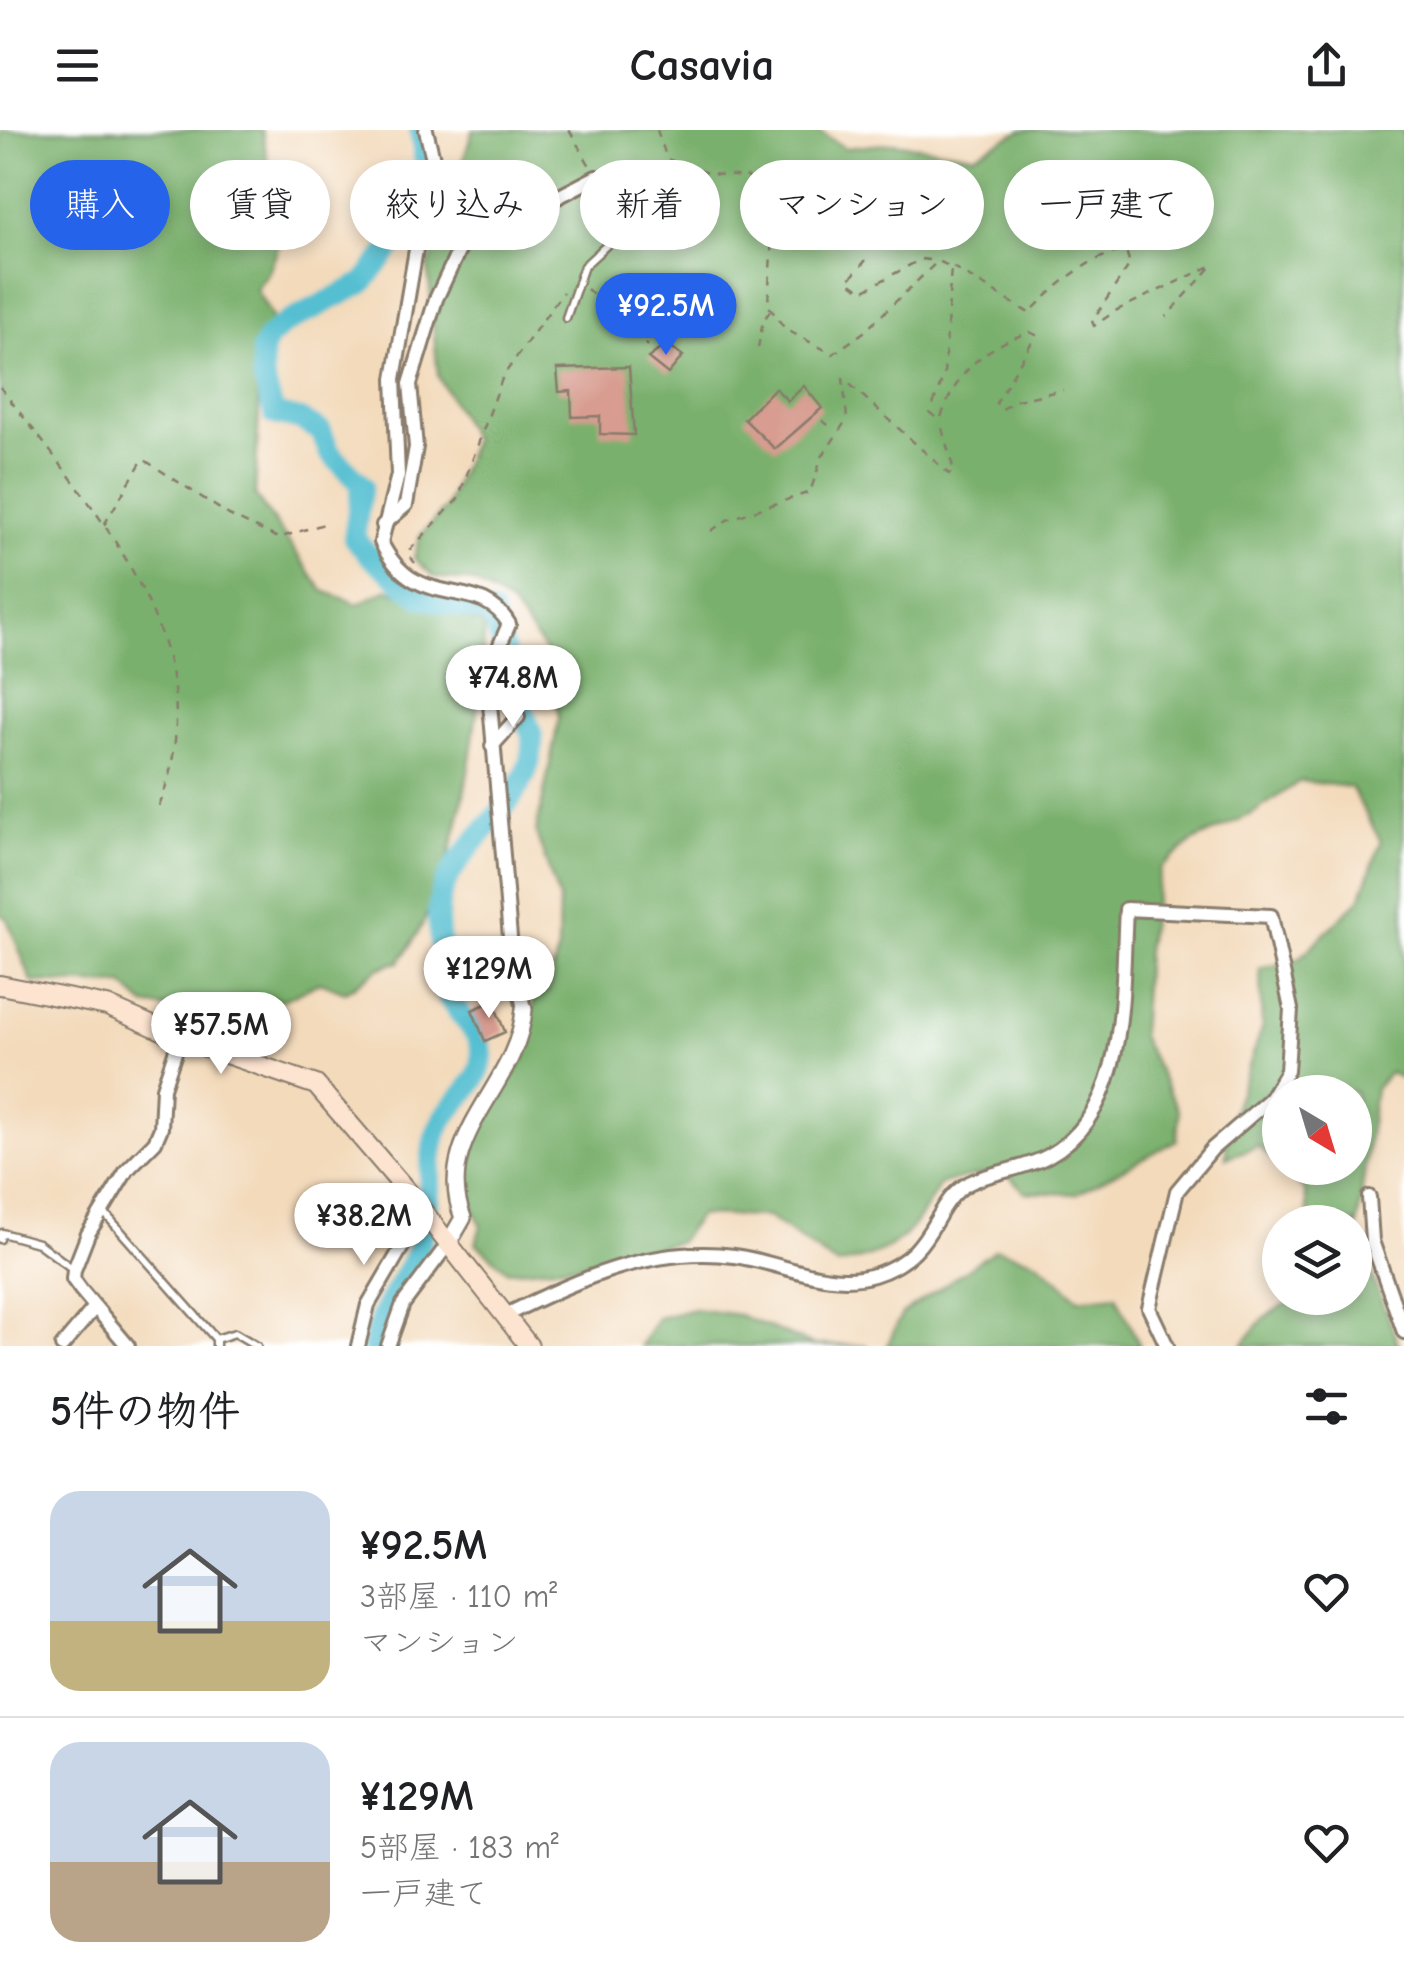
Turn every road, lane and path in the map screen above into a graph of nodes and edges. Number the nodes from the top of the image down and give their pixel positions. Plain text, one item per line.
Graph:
1 (426, 130) edge
2 (570, 130) edge
3 (657, 130) edge
4 (587, 160) edge
5 (580, 185) edge
6 (605, 250) edge
7 (866, 260) dead end
8 (938, 261) junction
9 (951, 266) junction
10 (576, 279) junction
11 (771, 310) junction
12 (566, 318) dead end
13 (1166, 318) dead end
14 (648, 346) dead end
15 (758, 348) dead end
16 (0, 387) edge
17 (1063, 390) dead end
18 (822, 420) dead end
19 (940, 420) junction
20 (835, 432) junction
21 (327, 522) dead end
22 (383, 524) junction
23 (103, 526) junction
24 (711, 531) dead end
25 (417, 566) dead end
26 (518, 717) dead end
27 (492, 746) junction
28 (156, 813) dead end
29 (0, 985) edge
30 (524, 1009) joint
31 (180, 1038) junction
32 (1369, 1197) dead end
33 (417, 1203) junction
34 (102, 1210) junction
35 (1, 1235) edge
36 (443, 1238) junction
37 (74, 1270) junction
38 (95, 1307) junction
39 (504, 1316) junction
40 (1404, 1332) edge
41 (216, 1343) edge
42 (62, 1346) edge
43 (128, 1346) edge
44 (257, 1346) edge
45 (358, 1346) edge
46 (388, 1346) edge
47 (529, 1346) edge
48 (1167, 1346) edge

1 - 22 street
2 - 4 path
3 - 11 path
5 - 22 street
6 - 10 lane
7 - 8 path
8 - 9 path
8 - 11 path
9 - 13 path
9 - 19 path
10 - 12 lane
10 - 14 path
10 - 25 path
11 - 15 path
16 - 23 path
17 - 19 path
18 - 20 path
19 - 20 path
20 - 24 path
21 - 23 path
22 - 27 street
23 - 28 path
26 - 27 street
27 - 30 street
29 - 31 main road
30 - 36 street
31 - 33 main road
31 - 34 street
32 - 40 street
33 - 36 main road
33 - 45 street
34 - 37 street
34 - 41 lane
35 - 37 lane
36 - 39 main road
36 - 46 street
37 - 38 street
38 - 42 street
38 - 43 street
39 - 47 main road
39 - 48 street
41 - 44 lane

